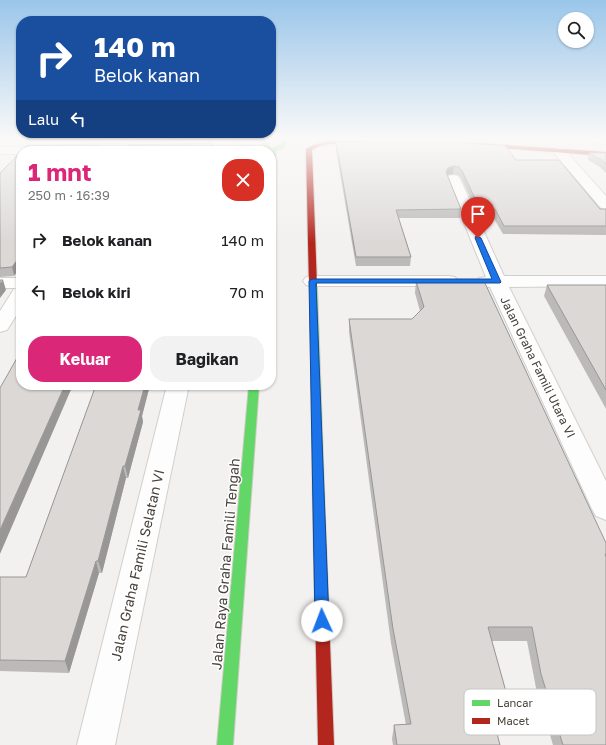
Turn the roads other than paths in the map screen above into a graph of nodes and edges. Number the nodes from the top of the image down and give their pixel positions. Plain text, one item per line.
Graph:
1 (310, 174) edge
2 (579, 174) edge
3 (453, 179) edge
4 (606, 205) edge
5 (312, 281) junction
6 (606, 281) edge
7 (497, 282) junction
8 (0, 283) edge
9 (16, 283) edge
10 (16, 301) edge
11 (0, 326) edge
12 (177, 390) edge
13 (254, 390) edge
14 (606, 510) edge
15 (96, 745) edge
16 (225, 745) edge
17 (326, 745) edge

1 - 5 street
2 - 4 street
3 - 7 street, Jalan Graha Famili Utara VI
5 - 7 street
5 - 17 street
6 - 7 street
7 - 14 street, Jalan Graha Famili Utara VI
8 - 9 street
10 - 11 street
12 - 15 street, Jalan Graha Famili Selatan VI
13 - 16 street, Jalan Raya Graha Famili Tengah

